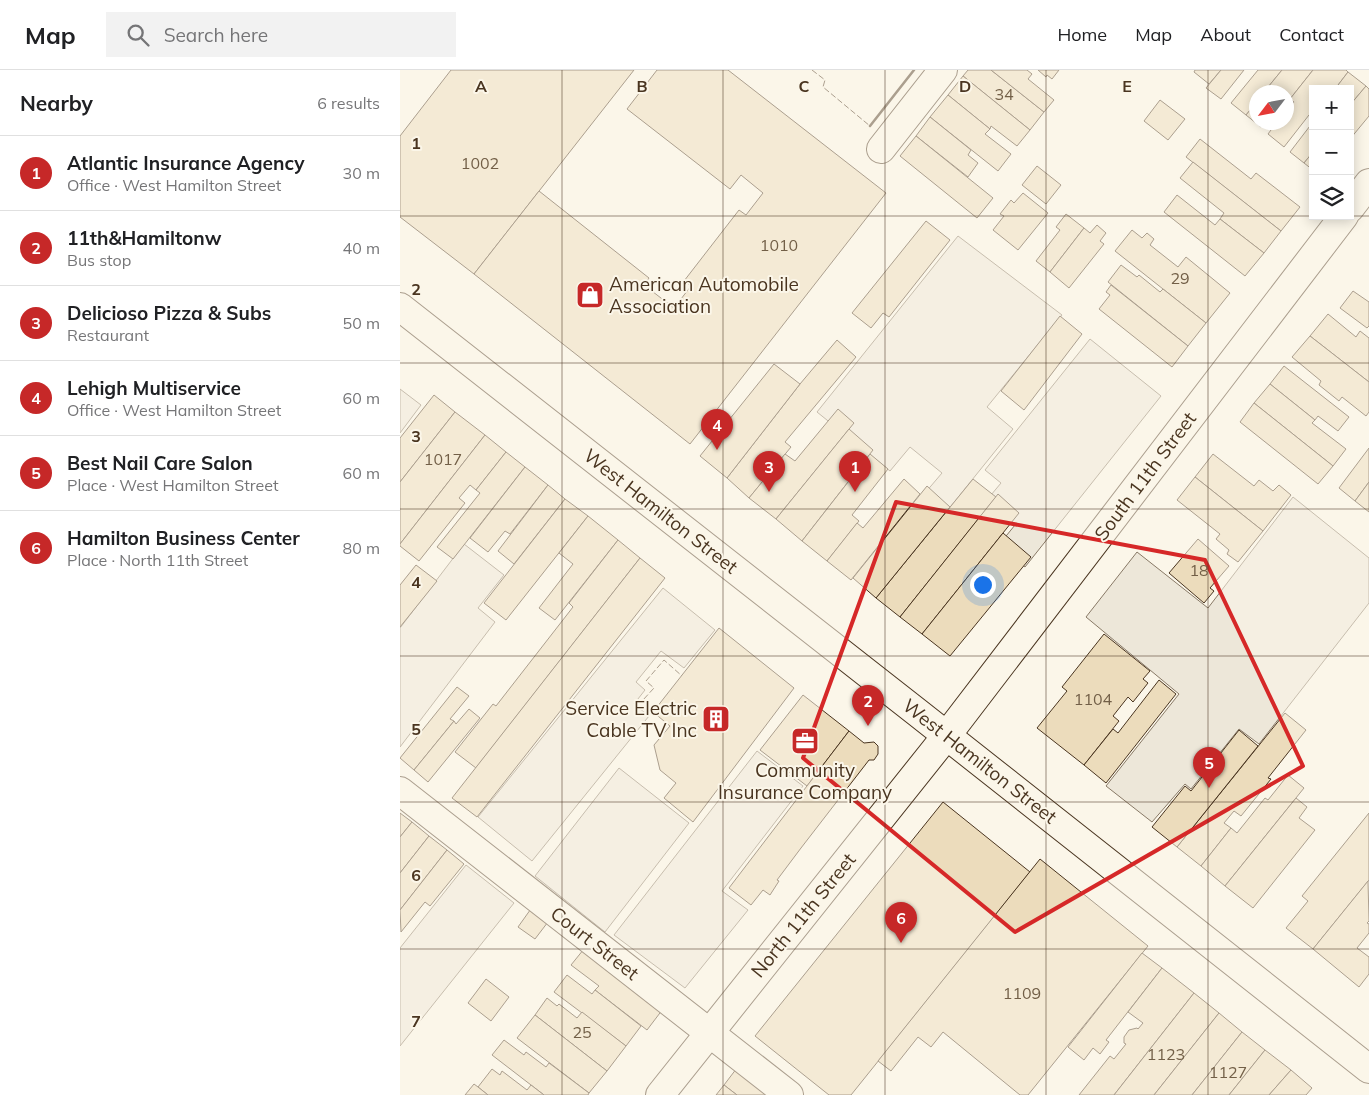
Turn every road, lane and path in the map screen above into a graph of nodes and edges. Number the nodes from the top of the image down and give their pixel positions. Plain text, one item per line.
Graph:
1 (943, 70) edge
2 (881, 149) dead end
3 (1369, 183) edge
4 (1354, 203) edge
5 (1341, 220) edge
6 (400, 307) edge
7 (947, 735) junction
8 (400, 792) edge
9 (710, 1032) junction
10 (1369, 1069) edge
11 (660, 1095) edge
12 (789, 1095) edge

1 - 2 street
3 - 4 street
5 - 7 street, South 11th Street
6 - 7 street, West Hamilton Street
7 - 9 street, North 11th Street
7 - 10 street, West Hamilton Street
8 - 9 street, Court Street
9 - 11 street, North 11th Street
9 - 12 street, Court Street

